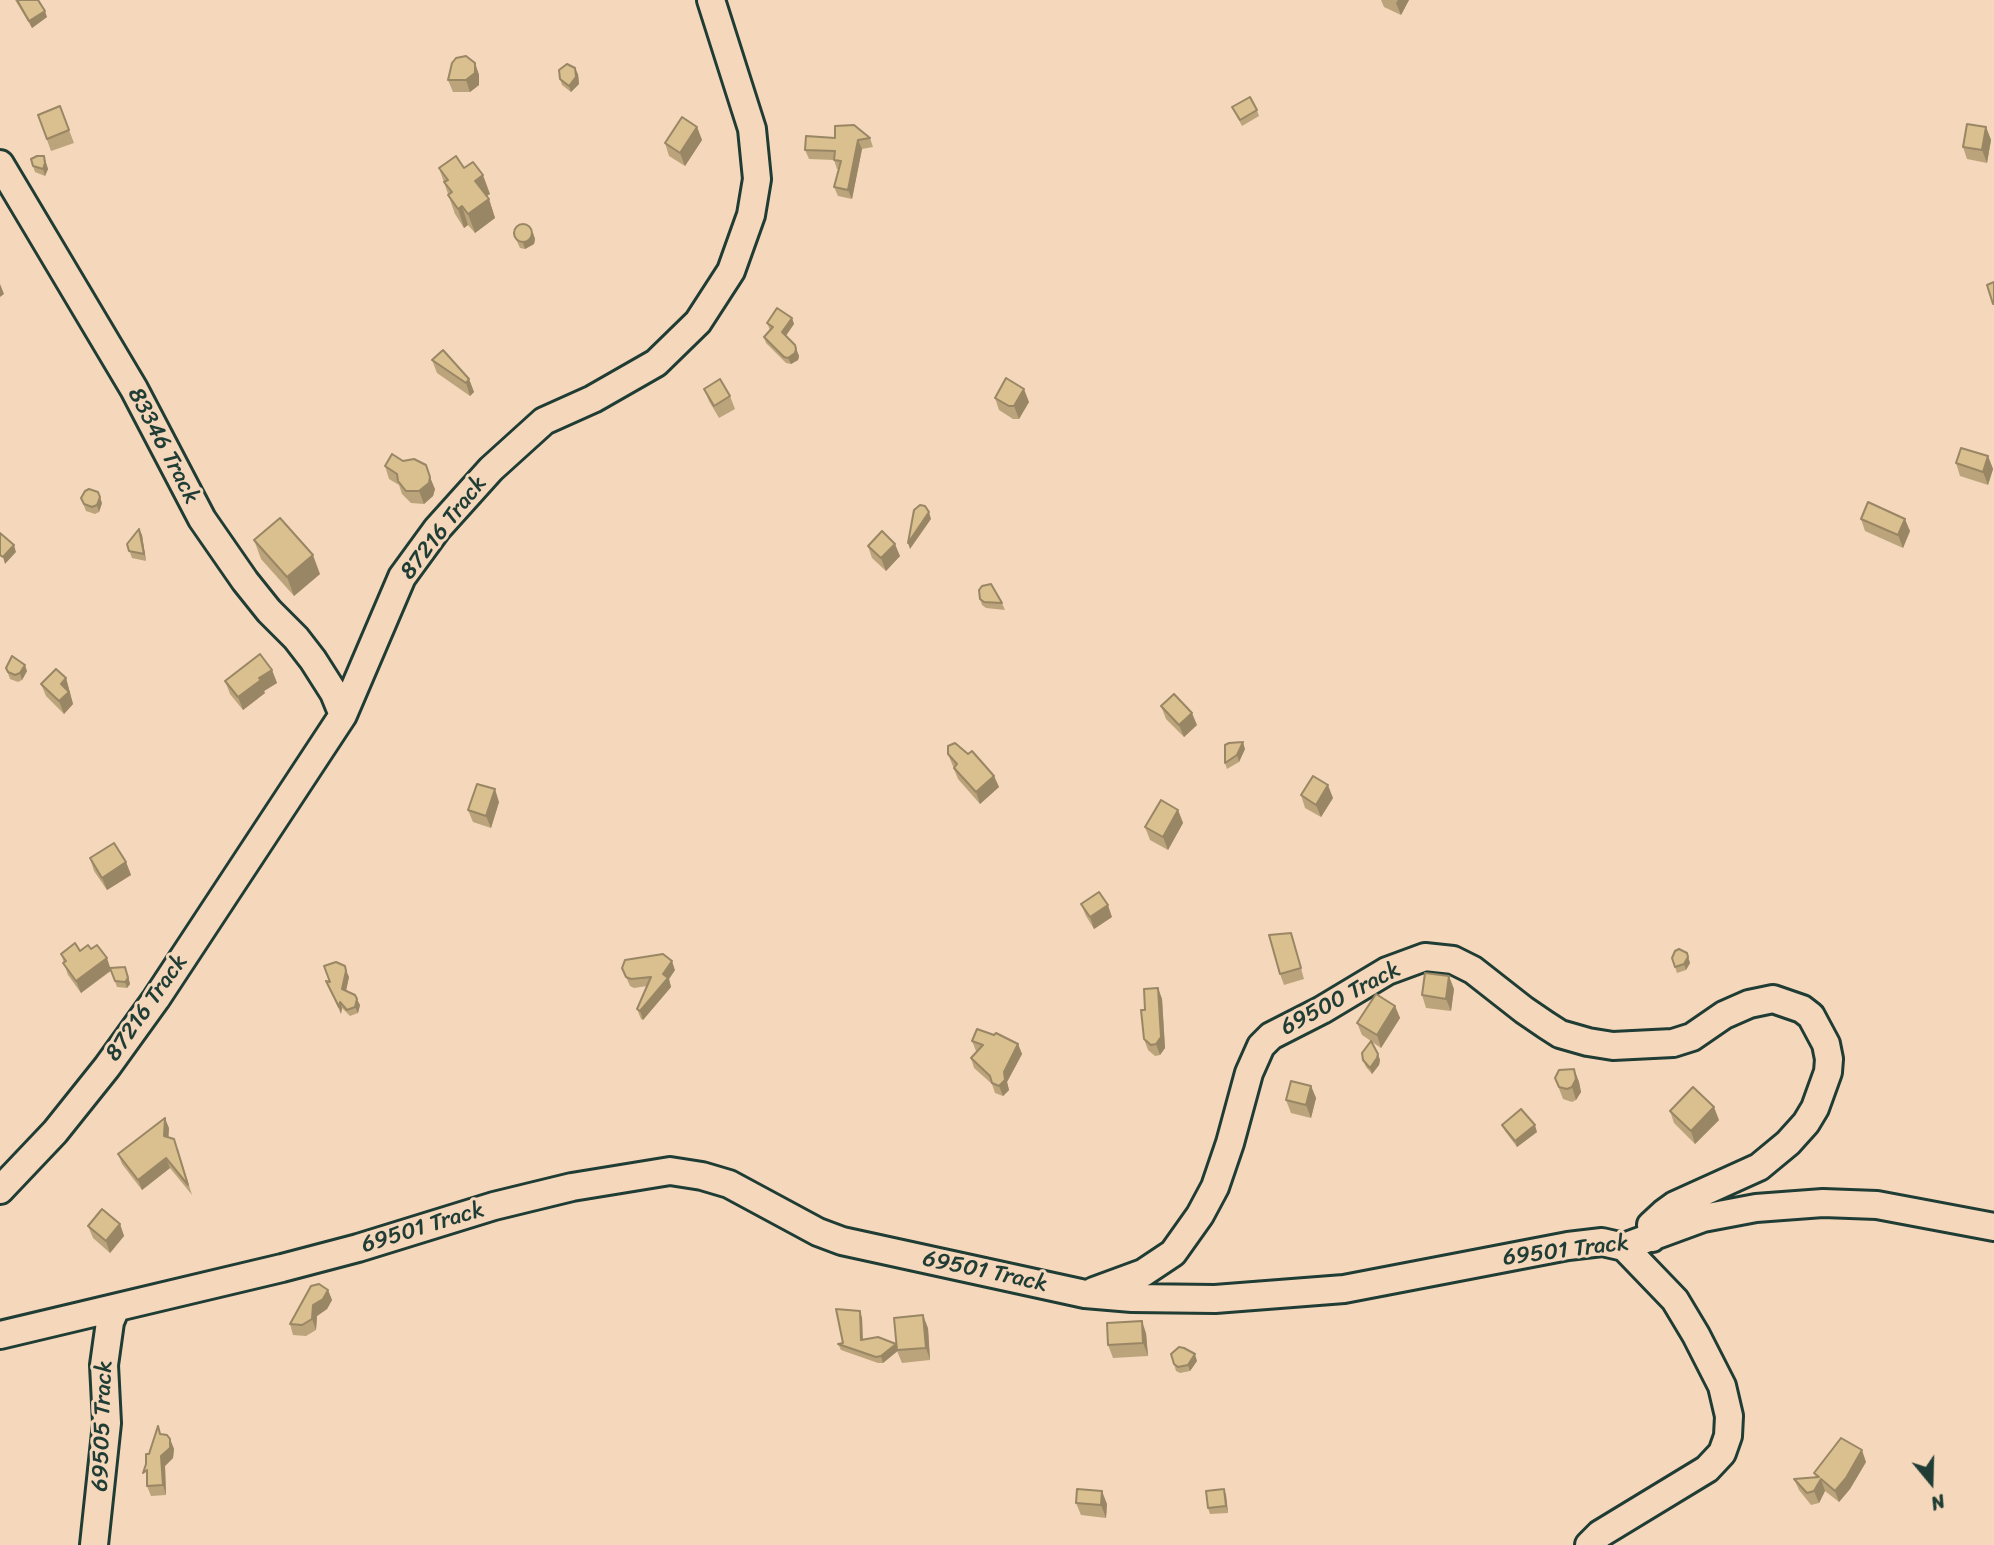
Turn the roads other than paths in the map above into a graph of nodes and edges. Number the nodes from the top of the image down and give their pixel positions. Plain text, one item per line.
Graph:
1 (711, 0) edge
2 (0, 164) edge
3 (343, 715) junction
4 (0, 1190) edge
5 (1994, 1227) edge
6 (1652, 1238) junction
7 (1624, 1247) junction
8 (1085, 1294) junction
9 (116, 1308) junction
10 (0, 1335) edge
11 (94, 1545) edge
12 (1589, 1545) edge

1 - 3 street, 87216 Track
2 - 3 street, 83346 Track
3 - 4 street, 87216 Track
5 - 6 street, 69501 Track
6 - 7 street, 69501 Track
6 - 8 street, 69500 Track
7 - 8 street, 69501 Track
7 - 12 street
8 - 9 street, 69501 Track
9 - 10 street, 69501 Track
9 - 11 street, 69505 Track

